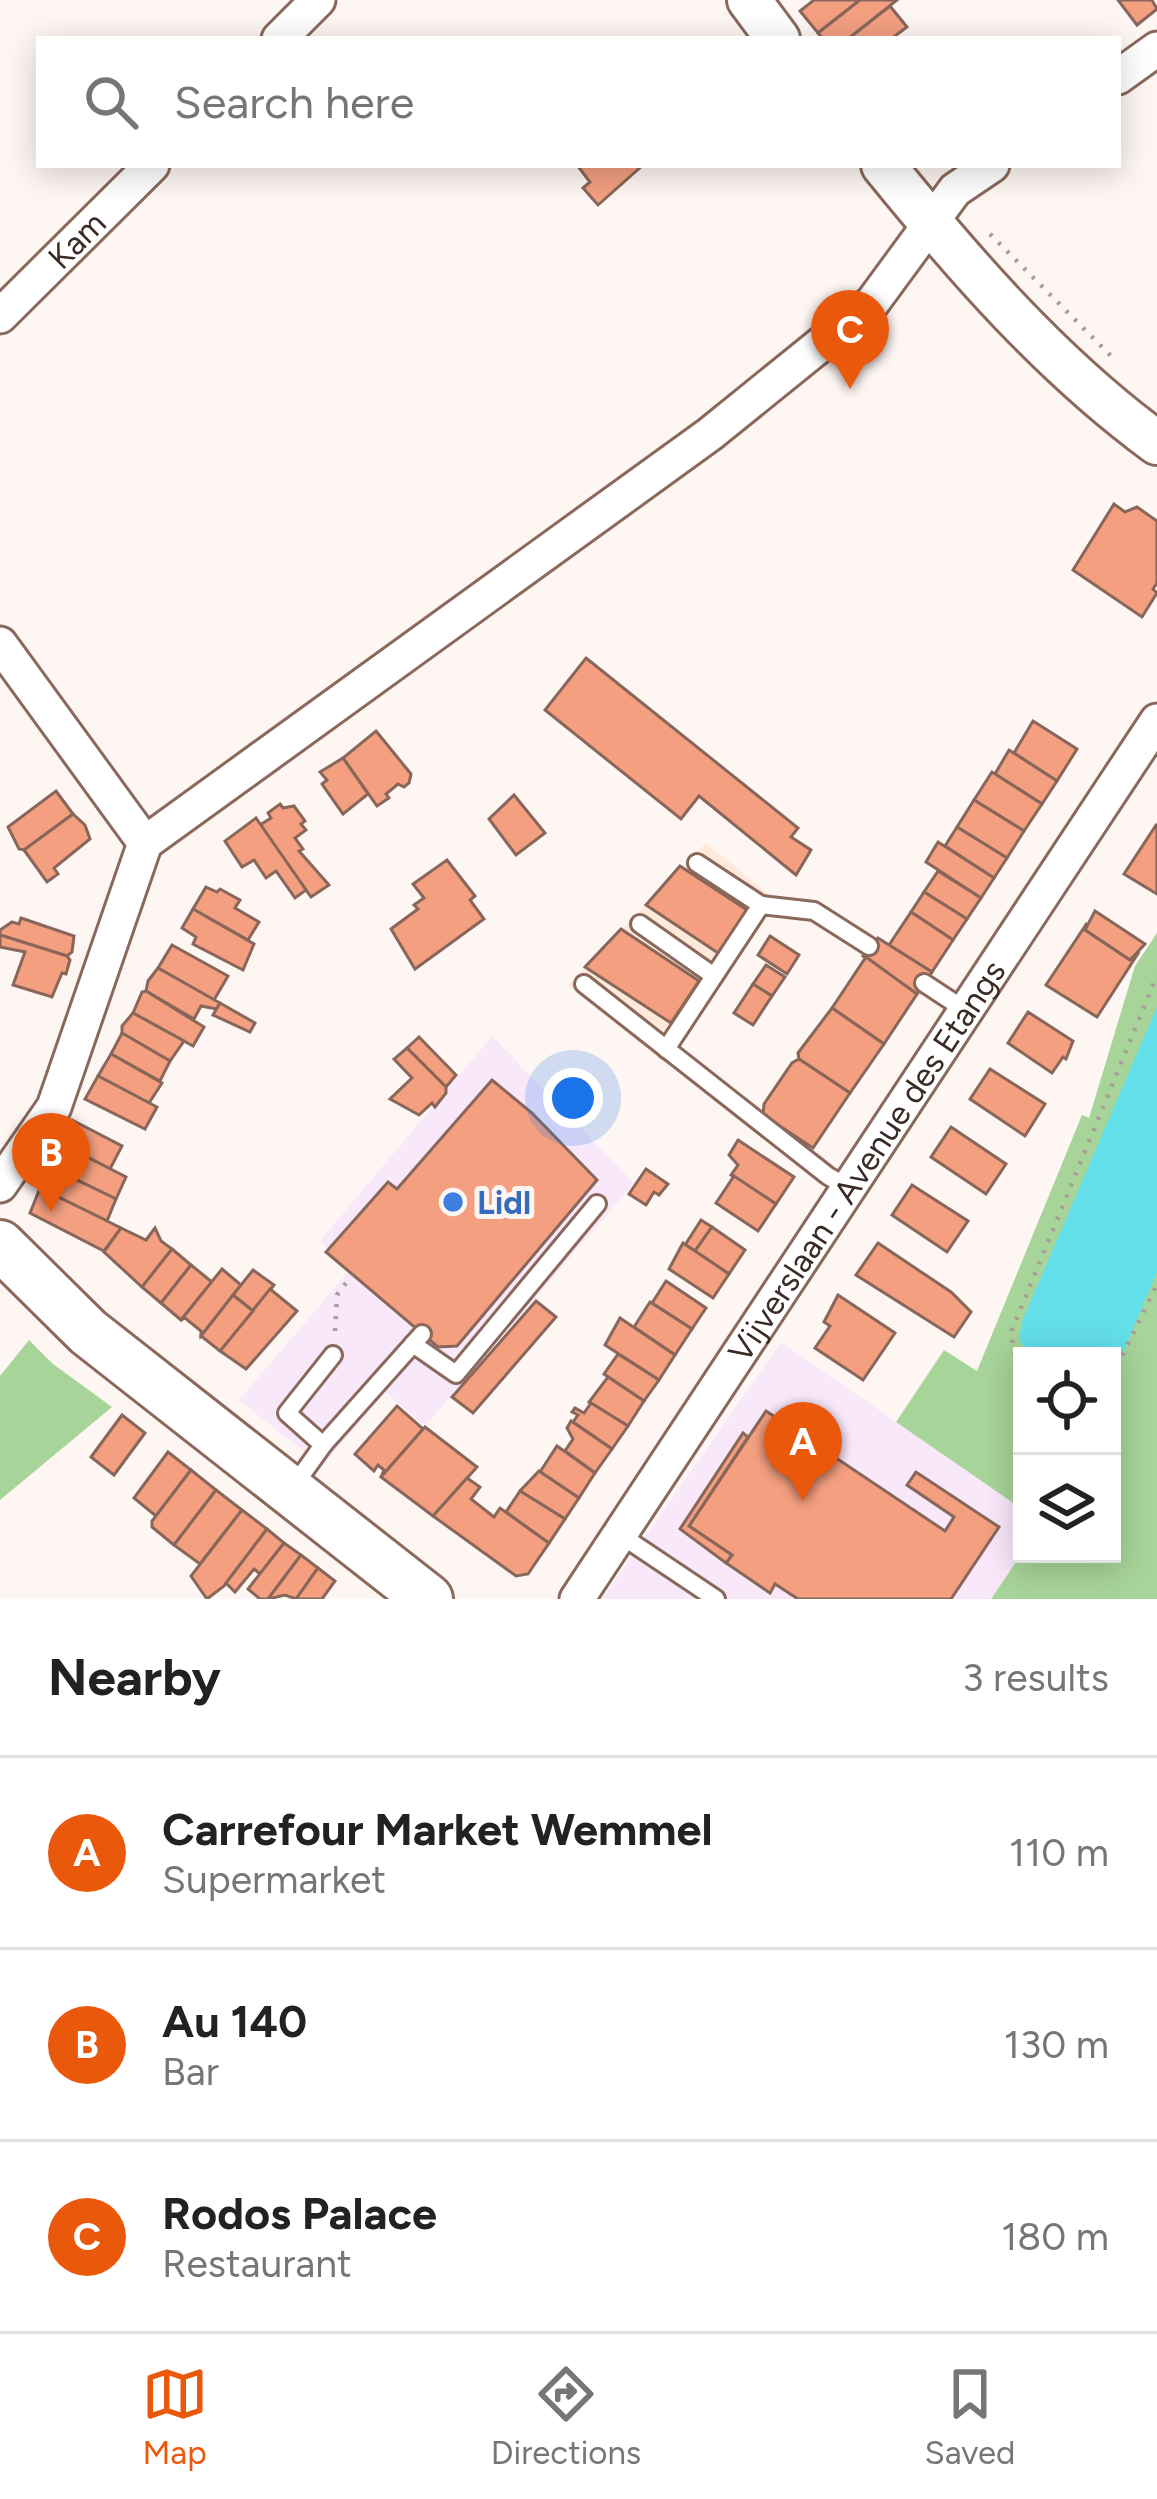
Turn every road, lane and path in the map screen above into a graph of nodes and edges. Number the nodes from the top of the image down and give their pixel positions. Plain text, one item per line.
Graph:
1 (318, 0) edge
2 (749, 0) edge
3 (282, 36) edge
4 (776, 36) edge
5 (1157, 49) edge
6 (1121, 75) edge
7 (149, 168) edge
8 (887, 168) edge
9 (988, 168) edge
10 (939, 212) junction
11 (0, 316) edge
12 (1114, 359) dead end
13 (1157, 443) edge
14 (0, 644) edge
15 (1157, 721) edge
16 (145, 844) junction
17 (697, 863) dead end
18 (761, 905) junction
19 (640, 924) dead end
20 (869, 946) dead end
21 (1157, 975) edge
22 (714, 976) junction
23 (924, 983) dead end
24 (584, 984) dead end
25 (964, 1010) junction
26 (666, 1049) junction
27 (0, 1185) edge
28 (850, 1189) junction
29 (597, 1204) dead end
30 (0, 1245) edge
31 (352, 1275) dead end
32 (1157, 1284) edge
33 (1013, 1351) edge
34 (333, 1355) joint
35 (1121, 1358) edge
36 (323, 1445) junction
37 (289, 1492) junction
38 (619, 1534) junction
39 (428, 1599) edge
40 (577, 1599) edge
41 (716, 1599) edge

1 - 3 street
2 - 4 street
5 - 6 street
7 - 11 street, Kam
8 - 10 street
9 - 10 street
10 - 12 path
10 - 13 street
10 - 16 street
14 - 16 street
15 - 25 street, Vijverslaan - Avenue des Etangs
16 - 27 street
17 - 18 lane
18 - 20 lane
18 - 22 lane
19 - 22 lane
21 - 33 path
22 - 26 lane
23 - 25 lane
24 - 26 lane
25 - 28 street, Vijverslaan - Avenue des Etangs
26 - 28 lane
28 - 38 street, Vijverslaan - Avenue des Etangs
29 - 36 lane
30 - 37 main road
31 - 34 path
32 - 35 path
34 - 36 lane
36 - 37 lane
37 - 39 main road
38 - 40 street, Vijverslaan - Avenue des Etangs
38 - 41 lane

